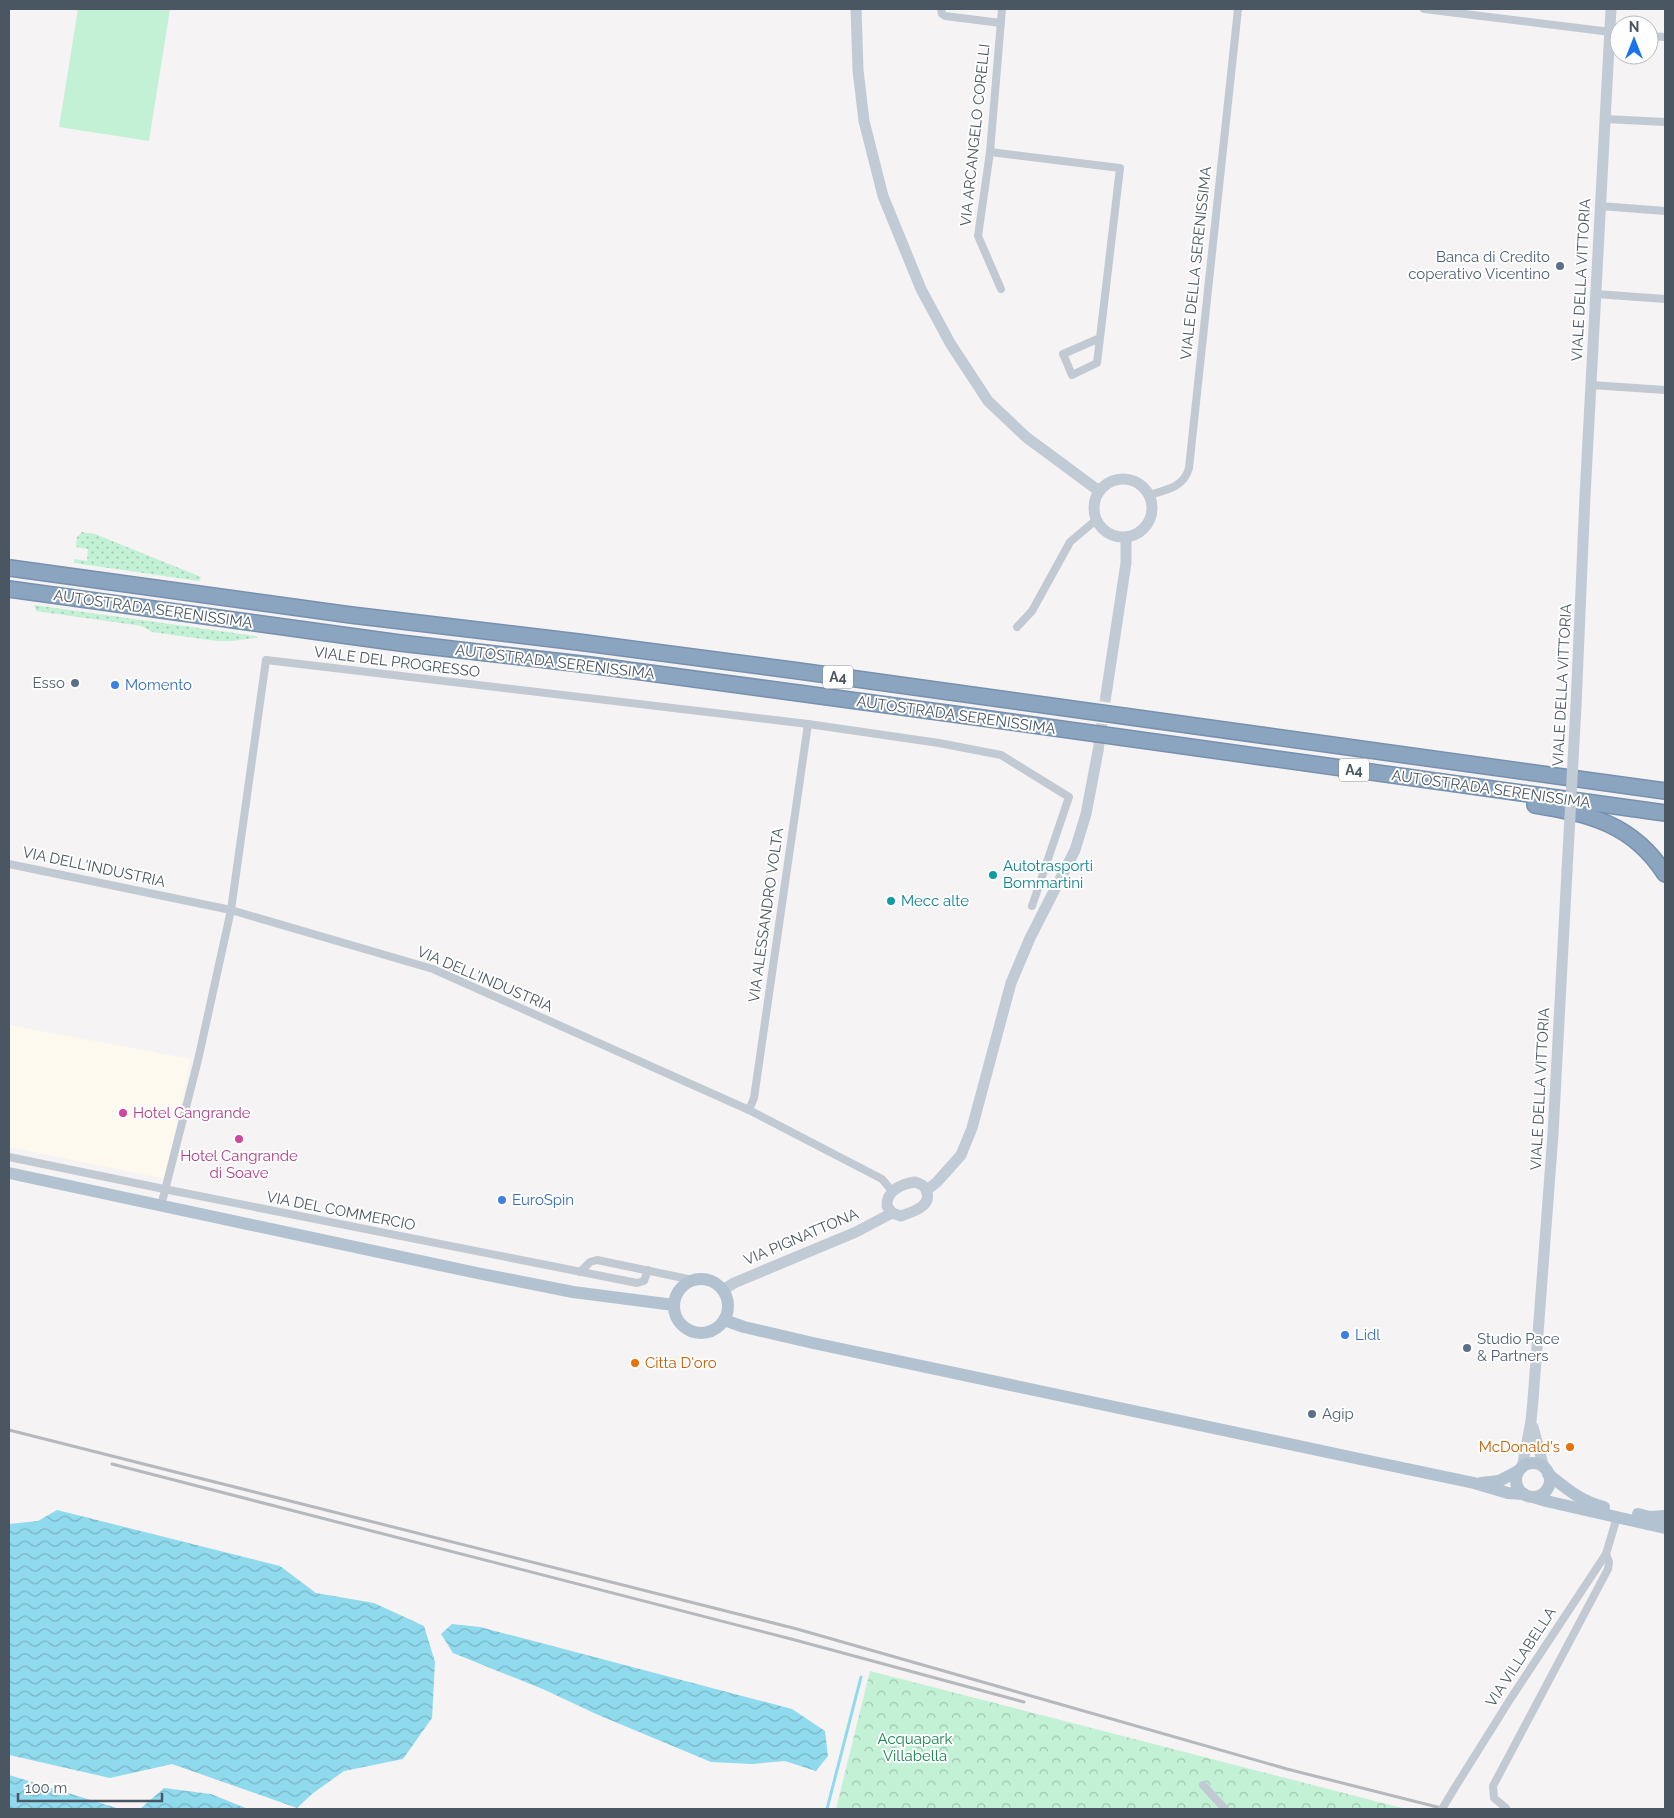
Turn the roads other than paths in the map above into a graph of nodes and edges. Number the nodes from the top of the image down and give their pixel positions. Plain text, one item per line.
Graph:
1 (856, 9) edge
2 (941, 9) edge
3 (1002, 9) edge
4 (1238, 9) edge
5 (1424, 9) edge
6 (1495, 9) edge
7 (1494, 18) junction
8 (1001, 23) junction
9 (1609, 32) edge
10 (1611, 65) edge
11 (1605, 119) junction
12 (1665, 122) edge
13 (990, 152) junction
14 (1600, 206) junction
15 (1665, 211) edge
16 (1001, 289) dead end
17 (1596, 294) junction
18 (1665, 299) edge
19 (1100, 338) junction
20 (1590, 385) junction
21 (1665, 390) edge
22 (1099, 491) junction
23 (1150, 496) junction
24 (1096, 520) junction
25 (1126, 538) junction
26 (10, 568) dead end
27 (9, 589) edge
28 (1017, 626) dead end
29 (1106, 695) tunnel mouth
30 (808, 724) junction
31 (1098, 751) tunnel mouth
32 (1468, 786) junction
33 (1665, 791) edge
34 (1665, 813) edge
35 (9, 864) edge
36 (1665, 874) edge
37 (1032, 906) dead end
38 (232, 910) junction
39 (749, 1110) junction
40 (9, 1156) edge
41 (9, 1174) edge
42 (164, 1189) junction
43 (927, 1190) junction
44 (892, 1191) junction
45 (161, 1206) junction
46 (892, 1213) junction
47 (648, 1270) junction
48 (580, 1272) junction
49 (693, 1280) junction
50 (723, 1290) junction
51 (674, 1305) junction
52 (724, 1320) junction
53 (1531, 1421) junction
54 (1520, 1469) junction
55 (1546, 1471) junction
56 (1474, 1483) junction
57 (1528, 1496) junction
58 (1665, 1516) edge
59 (1617, 1517) junction
60 (1665, 1528) edge
61 (1606, 1554) junction
62 (1202, 1785) dead end
63 (1506, 1808) edge
64 (1225, 1809) edge
65 (1442, 1809) edge

1 - 22 street
2 - 8 street
3 - 8 street, VIA ARCANGELO CORELLI
4 - 23 street, VIALE DELLA SERENISSIMA
5 - 7 street
6 - 7 street
7 - 9 street
8 - 13 street, VIA ARCANGELO CORELLI
10 - 11 street, VIALE DELLA VITTORIA
11 - 12 street
11 - 14 street, VIALE DELLA VITTORIA
13 - 16 street, VIA ARCANGELO CORELLI
13 - 19 street
14 - 15 street
14 - 17 street, VIALE DELLA VITTORIA
17 - 18 street
17 - 20 street, VIALE DELLA VITTORIA
19 - 19 street
20 - 21 street
20 - 53 street, VIALE DELLA VITTORIA, bridge
22 - 23 street
22 - 24 street
23 - 25 street
24 - 25 street
24 - 28 street
25 - 29 street
26 - 33 highway, AUTOSTRADA SERENISSIMA / A4
27 - 32 highway, AUTOSTRADA SERENISSIMA / A4
30 - 37 street, VIALE DEL PROGRESSO
30 - 38 street, VIALE DEL PROGRESSO
30 - 39 street, VIA ALESSANDRO VOLTA
31 - 43 street
32 - 34 highway, AUTOSTRADA SERENISSIMA / A4
32 - 36 highway
35 - 38 street, VIA DELL'INDUSTRIA
38 - 39 street, VIA DELL'INDUSTRIA
38 - 42 street, VIALE DEL PROGRESSO
39 - 44 street, VIA DELL'INDUSTRIA
40 - 42 street, VIA DEL COMMERCIO
41 - 45 main road
42 - 45 street, VIALE DEL PROGRESSO
42 - 48 street, VIA DEL COMMERCIO
43 - 44 street
43 - 46 street
44 - 46 street
45 - 51 main road
46 - 50 street, VIA PIGNATTONA
47 - 48 street
47 - 48 street, VIA DEL COMMERCIO
47 - 49 street
49 - 50 main road
49 - 51 main road
50 - 52 main road
51 - 52 main road
52 - 56 main road
53 - 54 street, VIALE DELLA VITTORIA
53 - 55 street, VIALE DELLA VITTORIA
54 - 55 main road
54 - 56 main road
54 - 57 main road
55 - 57 main road
55 - 58 main road
56 - 57 main road
57 - 59 main road
59 - 60 main road
59 - 61 street, VIA VILLABELLA
61 - 63 street
61 - 65 street, VIA VILLABELLA, bridge
62 - 64 street

